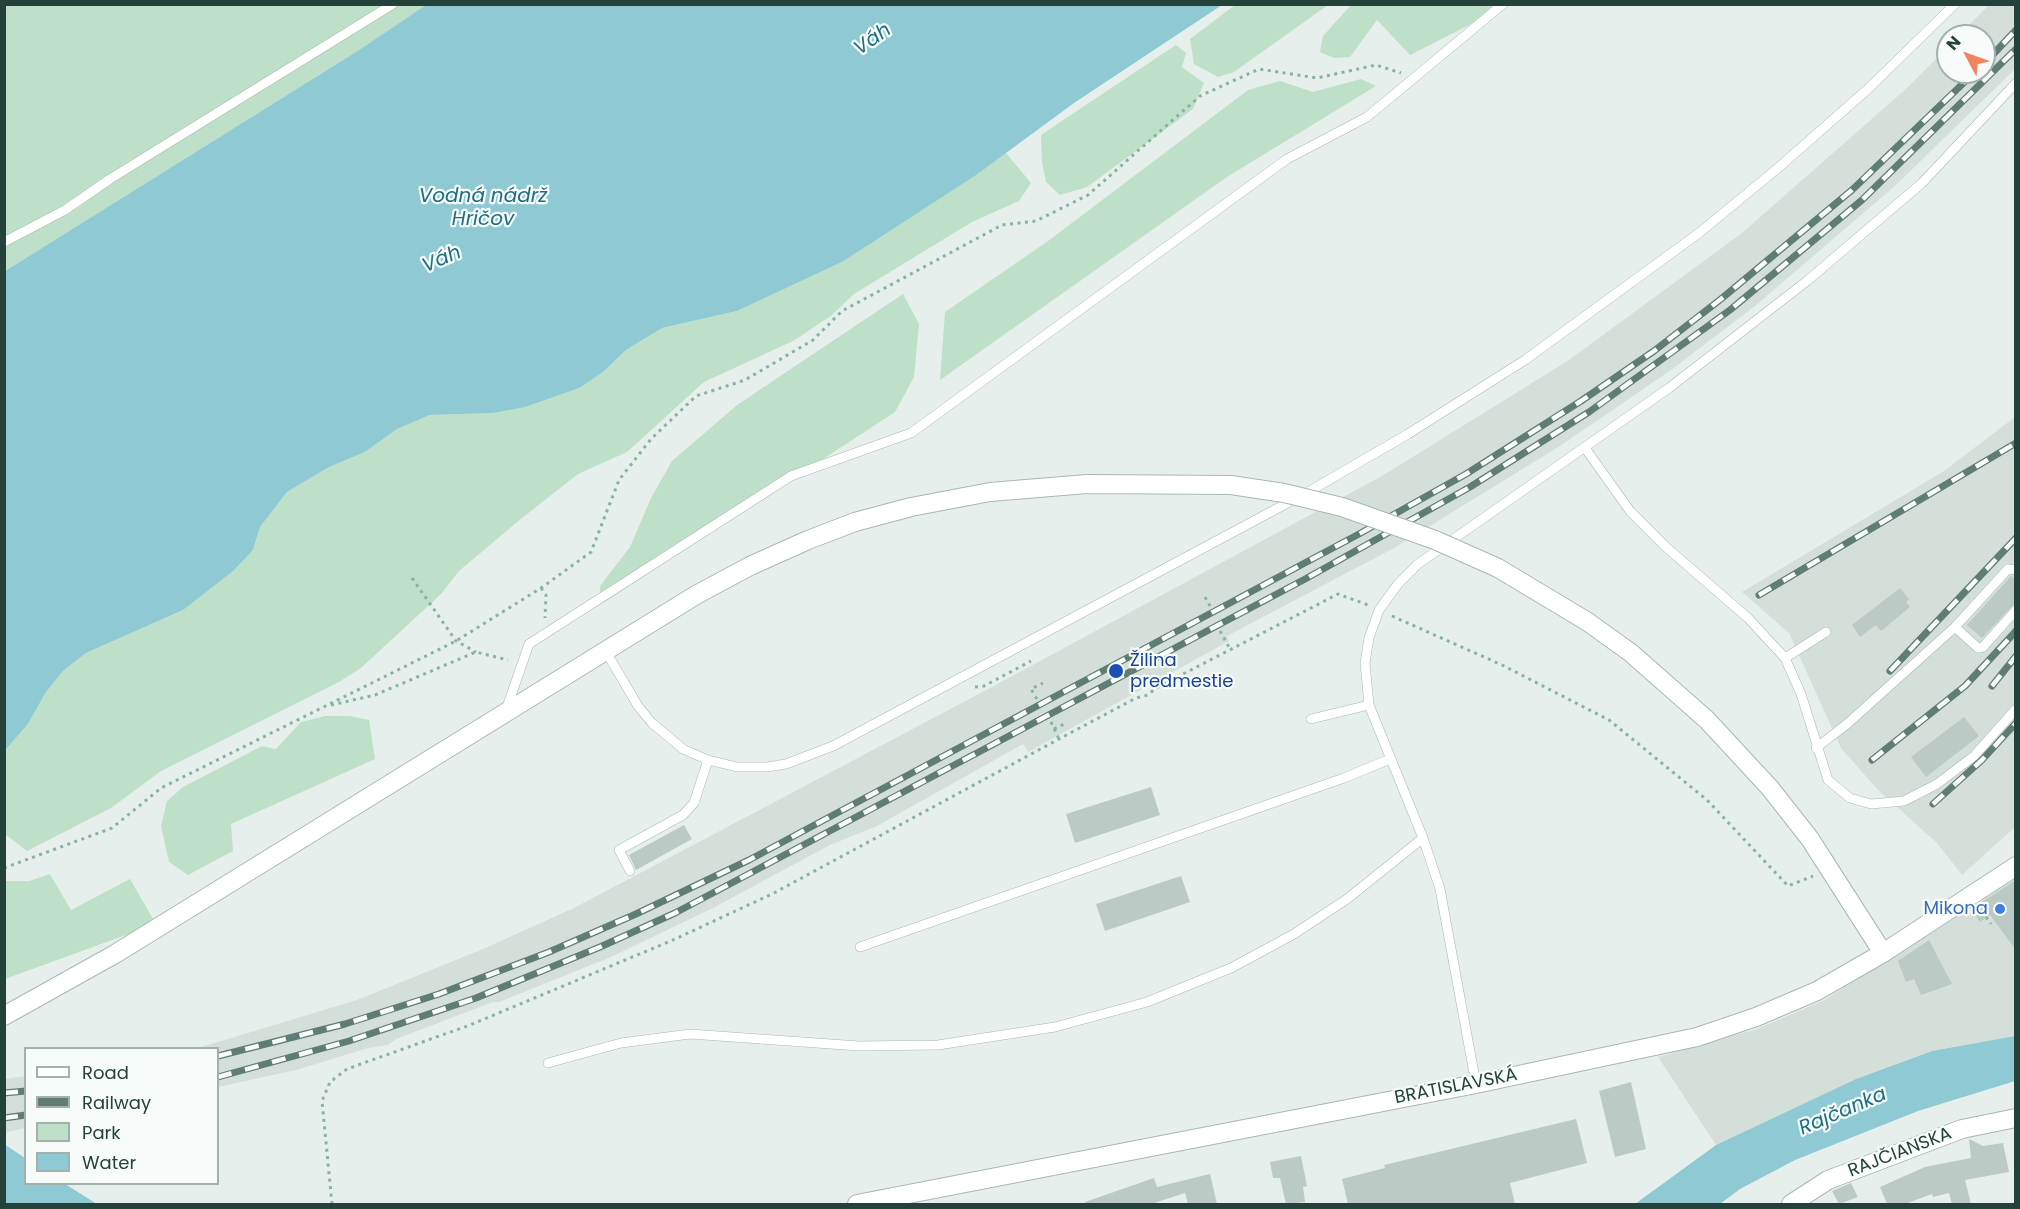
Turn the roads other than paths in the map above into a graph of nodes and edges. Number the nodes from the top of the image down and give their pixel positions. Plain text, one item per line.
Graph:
1 (393, 4) edge
2 (1503, 4) edge
3 (1955, 4) edge
4 (2016, 83) edge
5 (4, 242) edge
6 (1585, 448) junction
7 (2016, 570) edge
8 (2016, 610) edge
9 (1955, 627) junction
10 (1826, 632) dead end
11 (605, 650) junction
12 (1785, 658) junction
13 (1369, 705) junction
14 (2016, 709) edge
15 (506, 711) junction
16 (1311, 719) dead end
17 (1816, 748) junction
18 (1390, 759) junction
19 (708, 760) junction
20 (1423, 838) junction
21 (2016, 866) edge
22 (630, 871) dead end
23 (860, 946) dead end
24 (1883, 953) junction
25 (4, 1016) edge
26 (548, 1063) dead end
27 (1476, 1084) junction
28 (2016, 1118) edge
29 (931, 1197) edge
30 (857, 1204) edge
31 (1791, 1204) edge

1 - 5 lane
2 - 15 lane
3 - 19 lane
4 - 6 lane
6 - 12 lane
6 - 13 lane
7 - 9 lane
8 - 9 lane
9 - 17 lane
10 - 12 lane
11 - 15 street
11 - 19 lane
11 - 24 street, bridge
12 - 17 lane
13 - 16 lane
13 - 18 lane
14 - 17 lane
15 - 25 street
18 - 20 lane
18 - 23 lane
19 - 22 lane
20 - 26 lane
20 - 27 lane
21 - 24 street, BRATISLAVSKÁ
24 - 27 street, BRATISLAVSKÁ
27 - 29 street, BRATISLAVSKÁ
28 - 31 street, RAJČIANSKA
29 - 30 street, BRATISLAVSKÁ

